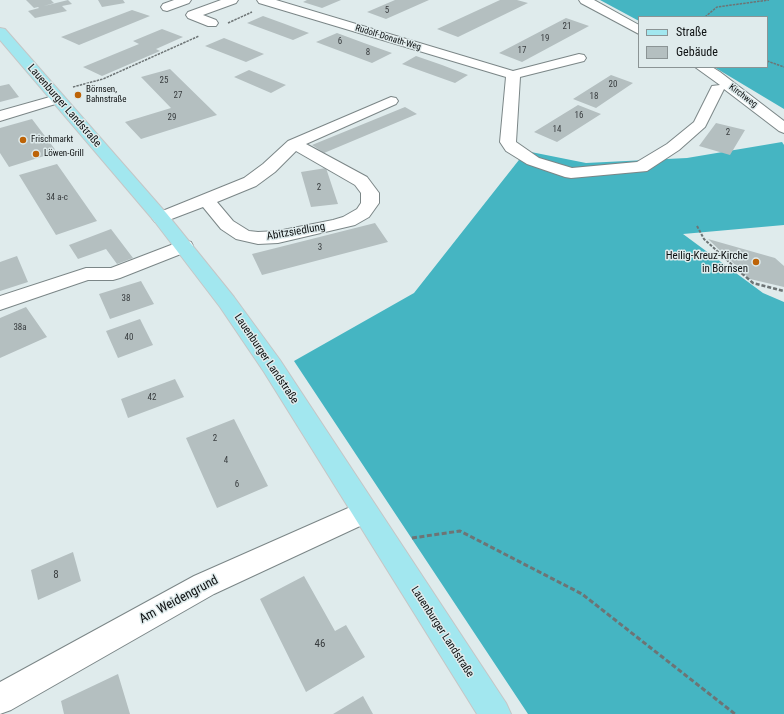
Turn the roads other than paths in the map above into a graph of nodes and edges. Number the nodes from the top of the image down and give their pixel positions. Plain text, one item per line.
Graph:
1 (185, 0) edge
2 (232, 0) edge
3 (585, 0) edge
4 (268, 2) edge
5 (167, 7) dead end
6 (218, 24) road end
7 (638, 29) edge
8 (0, 32) edge
9 (579, 58) dead end
10 (704, 68) edge
11 (513, 75) junction
12 (717, 89) dead end
13 (55, 96) junction
14 (391, 101) dead end
15 (0, 116) edge
16 (784, 128) edge
17 (294, 144) junction
18 (205, 199) junction
19 (161, 218) junction
20 (184, 246) junction
21 (0, 303) edge
22 (364, 512) junction
23 (0, 699) edge
24 (495, 714) edge

1 - 5 street
2 - 6 street
3 - 7 street
4 - 11 street, Rudolf-Donath-Weg
8 - 13 main road, Lauenburger Landstraße
9 - 11 street
10 - 16 street, Kirchweg
11 - 12 street
13 - 15 street
13 - 19 main road, Lauenburger Landstraße
14 - 17 street
17 - 18 street
17 - 18 street, Abitzsiedlung
18 - 19 street
19 - 20 main road, Lauenburger Landstraße
20 - 21 street
20 - 22 main road, Lauenburger Landstraße
22 - 23 street, Am Weidengrund
22 - 24 main road, Lauenburger Landstraße

